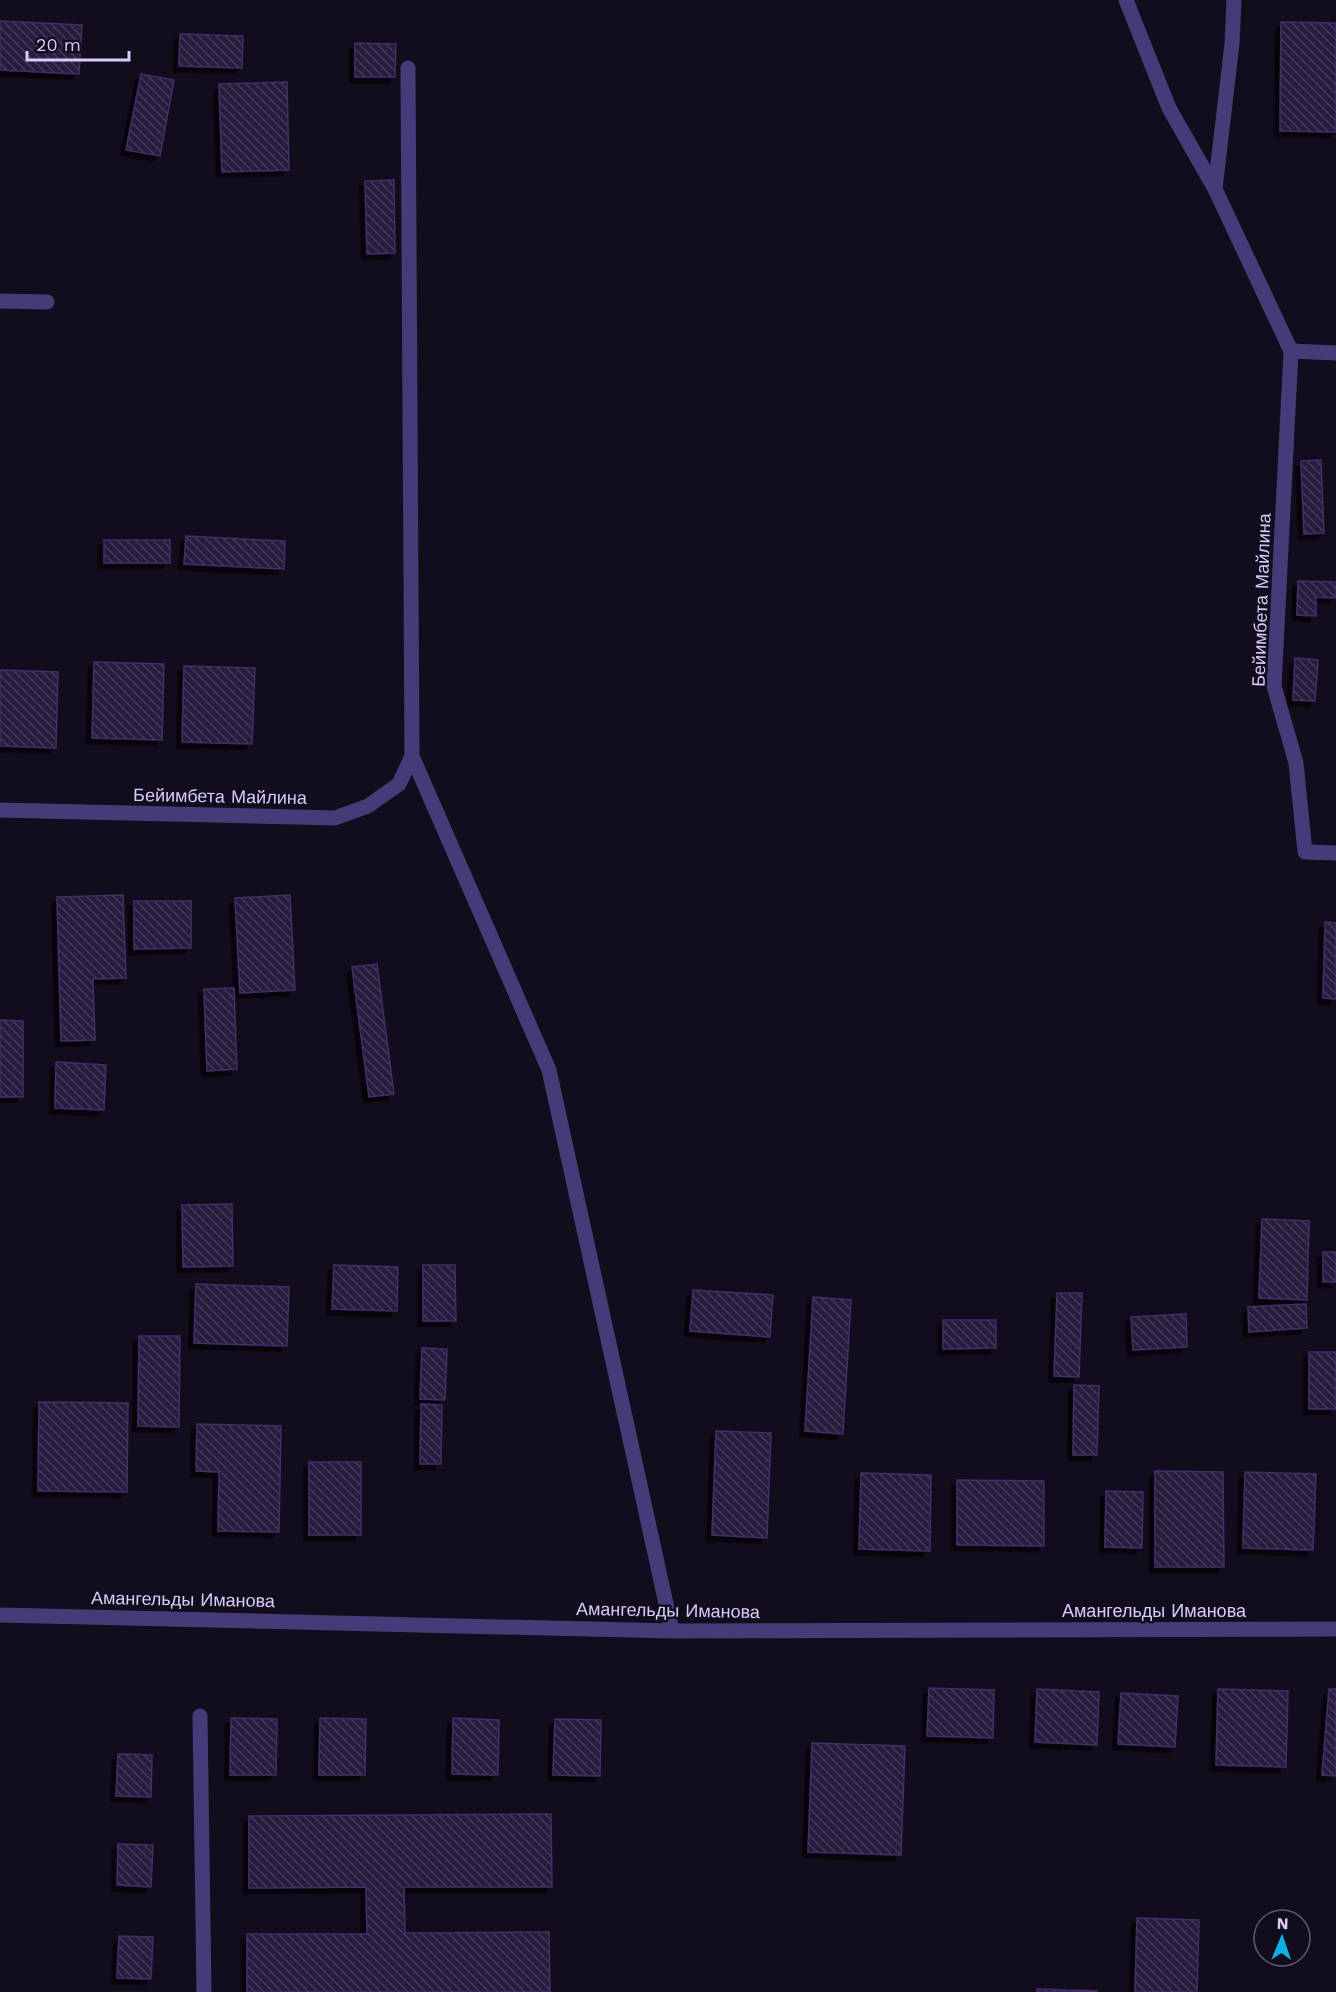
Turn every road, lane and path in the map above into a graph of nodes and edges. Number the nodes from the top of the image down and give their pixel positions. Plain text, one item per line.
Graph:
1 (1126, 0) edge
2 (1234, 0) edge
3 (408, 68) dead end
4 (1215, 189) junction
5 (0, 301) edge
6 (47, 302) dead end
7 (1291, 351) junction
8 (1336, 352) edge
9 (412, 756) junction
10 (0, 810) edge
11 (1336, 853) edge
12 (0, 1614) edge
13 (1336, 1629) edge
14 (672, 1630) junction
15 (200, 1716) dead end
16 (204, 1992) edge

1 - 4 street
2 - 4 street
3 - 9 street
4 - 7 street
5 - 6 street
7 - 8 street
7 - 11 street, Бейимбета Майлина
9 - 10 street, Бейимбета Майлина
9 - 14 street
12 - 14 street, Амангельды Иманова
13 - 14 street, Амангельды Иманова
15 - 16 street

